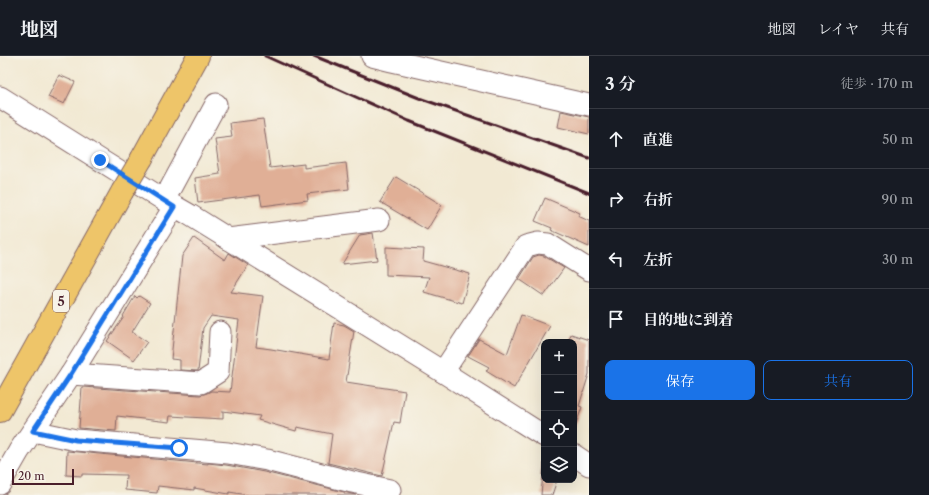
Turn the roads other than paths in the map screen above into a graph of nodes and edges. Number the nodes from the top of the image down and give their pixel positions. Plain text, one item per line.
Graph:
1 (198, 56) edge
2 (372, 56) edge
3 (0, 97) edge
4 (216, 104) dead end
5 (589, 105) edge
6 (169, 204) junction
7 (379, 220) dead end
8 (228, 239) junction
9 (589, 270) edge
10 (220, 332) dead end
11 (443, 372) junction
12 (71, 374) junction
13 (0, 410) edge
14 (33, 431) junction
15 (541, 434) edge
16 (577, 457) edge
17 (589, 465) edge
18 (0, 484) edge
19 (390, 490) dead end

1 - 13 main road, 5, bridge
2 - 5 street
3 - 6 street
4 - 6 street
6 - 8 street
6 - 12 street
7 - 8 street
8 - 11 street
9 - 11 street
10 - 12 street
11 - 15 street
12 - 14 street
14 - 18 street
14 - 19 street
16 - 17 street

